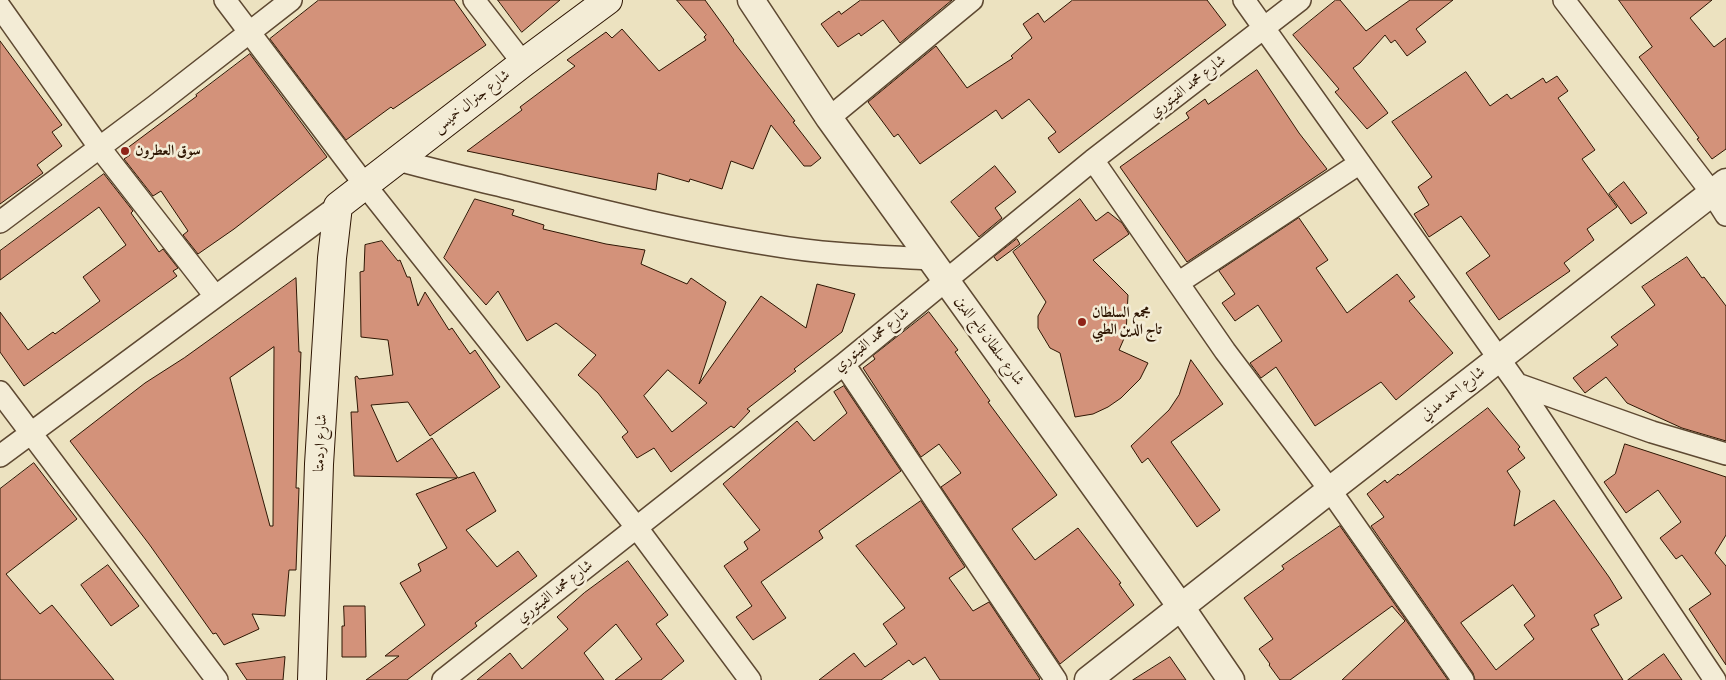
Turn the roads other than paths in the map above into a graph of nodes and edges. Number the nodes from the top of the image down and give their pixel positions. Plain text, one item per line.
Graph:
1 (225, 0) edge
2 (291, 0) edge
3 (474, 0) edge
4 (608, 0) edge
5 (751, 0) edge
6 (972, 0) edge
7 (1244, 0) edge
8 (1300, 0) edge
9 (1564, 0) edge
10 (0, 7) edge
11 (1264, 28) junction
12 (250, 32) junction
13 (523, 63) junction
14 (829, 118) junction
15 (99, 147) junction
16 (398, 160) junction
17 (1093, 160) junction
18 (1360, 162) junction
19 (365, 185) junction
20 (1719, 188) edge
21 (338, 206) junction
22 (1726, 215) edge
23 (0, 222) edge
24 (930, 258) junction
25 (945, 280) junction
26 (1178, 283) junction
27 (214, 296) junction
28 (1498, 359) junction
29 (844, 364) junction
30 (1517, 384) junction
31 (0, 392) edge
32 (31, 433) junction
33 (1726, 454) edge
34 (0, 456) edge
35 (1330, 490) junction
36 (637, 528) junction
37 (1181, 607) junction
38 (217, 680) edge
39 (312, 680) edge
40 (443, 680) edge
41 (750, 680) edge
42 (1056, 680) edge
43 (1088, 680) edge
44 (1231, 680) edge
45 (1464, 680) edge
46 (1715, 680) edge

1 - 12 street
2 - 12 street
3 - 13 street
4 - 13 main road, شارع جنرال خميس
5 - 14 street, شارع سلطان تاج الدين
6 - 14 street
7 - 11 street
8 - 11 street, شارع محمد الفيتوري
9 - 20 street
10 - 15 street
11 - 17 street, شارع محمد الفيتوري
11 - 18 street
12 - 15 street
12 - 19 street
13 - 16 main road, شارع جنرال خميس
14 - 24 street, شارع سلطان تاج الدين
15 - 23 street
15 - 27 street
16 - 19 main road, شارع جنرال خميس
16 - 24 street
17 - 25 street, شارع محمد الفيتوري
17 - 26 street
18 - 26 street
18 - 28 street
19 - 21 main road, شارع جنرال خميس
19 - 36 street
20 - 22 street
20 - 28 street, شارع احمد مدني
21 - 27 street
21 - 39 main road, شارع اردمتا
24 - 25 street, شارع سلطان تاج الدين
25 - 29 street, شارع محمد الفيتوري
25 - 37 street, شارع سلطان تاج الدين
26 - 35 street
27 - 32 street
28 - 30 street
28 - 35 street, شارع احمد مدني
29 - 36 street, شارع محمد الفيتوري
29 - 42 street
30 - 33 street
30 - 46 street
31 - 32 street
32 - 34 street
32 - 38 street
35 - 37 street, شارع احمد مدني
35 - 45 street
36 - 40 street, شارع محمد الفيتوري
36 - 41 street
37 - 43 street, شارع احمد مدني
37 - 44 street, شارع سلطان تاج الدين

